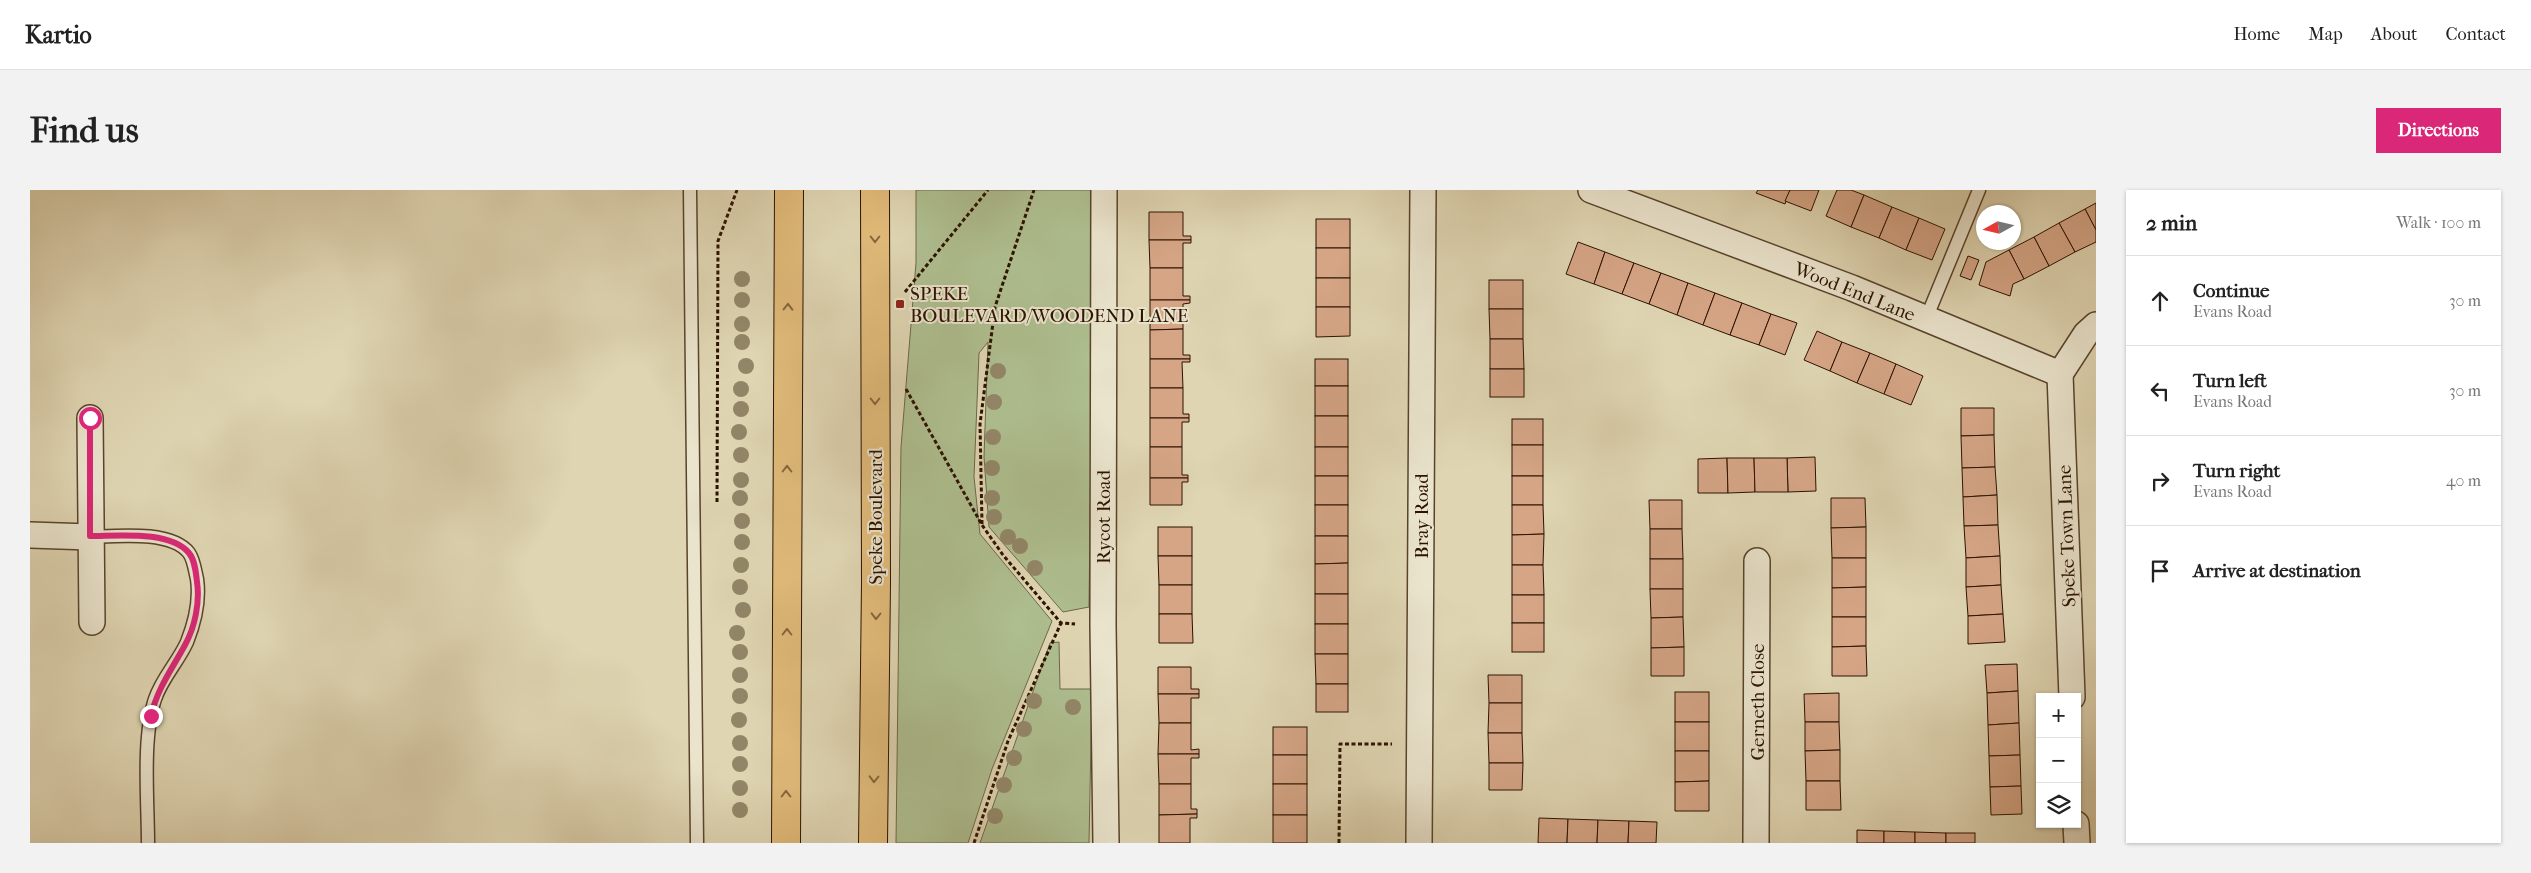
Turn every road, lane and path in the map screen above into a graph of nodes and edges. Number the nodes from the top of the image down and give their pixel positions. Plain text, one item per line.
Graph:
1 (690, 190) edge
2 (737, 190) edge
3 (789, 190) edge
4 (875, 190) edge
5 (988, 190) edge
6 (1034, 190) edge
7 (1104, 190) edge
8 (1423, 190) edge
9 (1592, 190) edge
10 (1979, 190) edge
11 (902, 296) dead end
12 (1926, 319) junction
13 (2096, 325) edge
14 (2060, 374) junction
15 (902, 382) dead end
16 (90, 418) dead end
17 (717, 508) dead end
18 (982, 524) junction
19 (30, 535) edge
20 (90, 536) junction
21 (1757, 561) dead end
22 (92, 622) dead end
23 (1061, 624) junction
24 (1103, 625) junction
25 (2072, 693) edge
26 (1419, 744) junction
27 (2076, 828) edge
28 (148, 843) edge
29 (697, 843) edge
30 (786, 843) edge
31 (873, 843) edge
32 (974, 843) edge
33 (1106, 843) edge
34 (1339, 843) edge
35 (1419, 843) edge
36 (1756, 843) edge
37 (2077, 843) edge

1 - 29 lane
2 - 17 path
30 -> 3 highway
4 -> 31 highway, Speke Boulevard
5 - 11 path
6 - 18 path
7 - 24 street, Rycot Road
8 - 26 street, Bray Road
9 - 12 street, Wood End Lane
10 - 12 lane
12 - 14 street, Wood End Lane
13 - 14 street
14 - 25 street, Speke Town Lane
15 - 18 path
16 - 20 street
18 - 23 path
19 - 20 street
20 - 22 street
20 - 28 lane
21 - 36 street, Gerneth Close
23 - 24 path
23 - 32 path
24 - 33 street, Rycot Road
26 - 34 path
26 - 35 street, Bray Road
27 - 37 street

